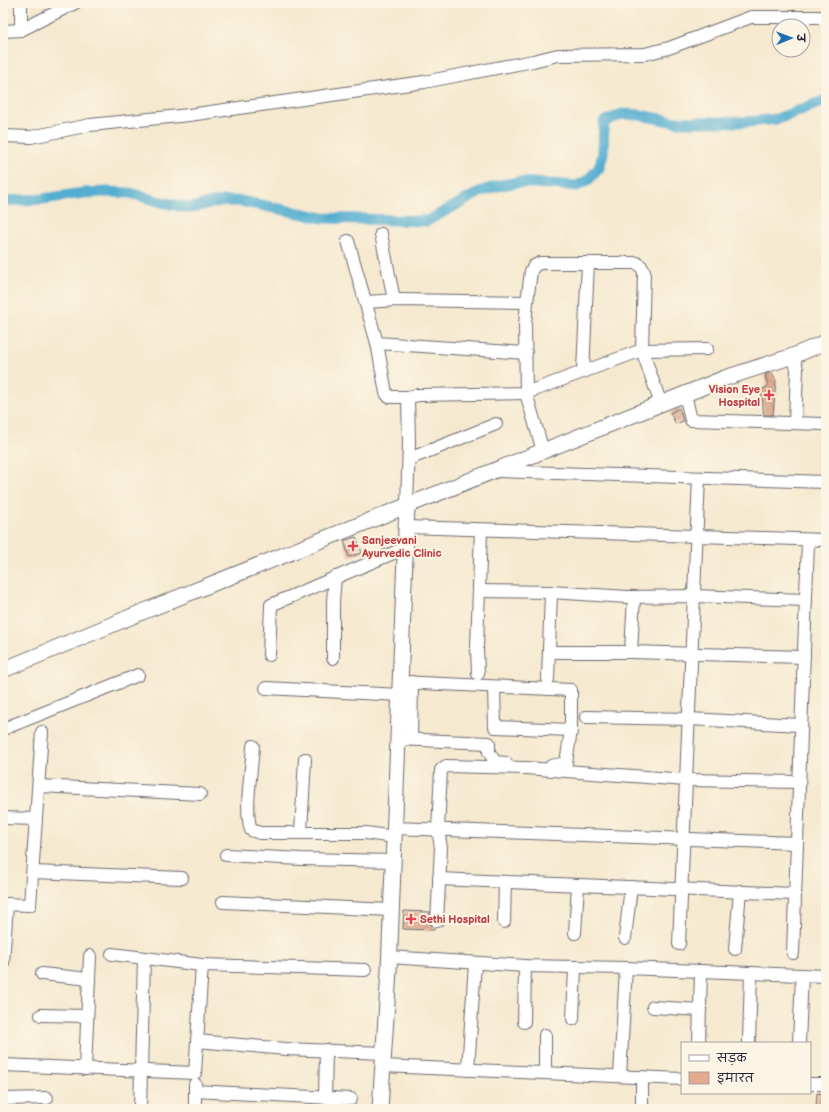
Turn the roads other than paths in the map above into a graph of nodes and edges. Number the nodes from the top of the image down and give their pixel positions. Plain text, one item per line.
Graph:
1 (21, 3) edge
2 (75, 3) edge
3 (826, 17) edge
4 (21, 30) junction
5 (3, 31) edge
6 (3, 136) edge
7 (381, 234) dead end
8 (348, 241) dead end
9 (588, 263) junction
10 (394, 300) junction
11 (366, 302) junction
12 (527, 302) junction
13 (826, 342) edge
14 (377, 343) junction
15 (707, 349) dead end
16 (642, 350) junction
17 (526, 353) junction
18 (793, 356) junction
19 (583, 371) junction
20 (526, 393) junction
21 (684, 394) junction
22 (408, 397) junction
23 (661, 404) junction
24 (795, 423) junction
25 (496, 424) dead end
26 (823, 424) dead end
27 (543, 451) junction
28 (408, 459) junction
29 (493, 471) junction
30 (699, 478) junction
31 (826, 482) edge
32 (407, 505) junction
33 (406, 527) junction
34 (481, 530) junction
35 (696, 537) junction
36 (826, 540) edge
37 (808, 541) junction
38 (406, 548) junction
39 (335, 577) junction
40 (480, 591) junction
41 (551, 592) junction
42 (694, 596) junction
43 (634, 597) junction
44 (806, 600) junction
45 (549, 652) junction
46 (631, 652) junction
47 (269, 655) dead end
48 (691, 655) junction
49 (804, 657) junction
50 (333, 658) dead end
51 (3, 670) edge
52 (478, 674) dead end
53 (138, 675) dead end
54 (548, 679) dead end
55 (406, 685) junction
56 (494, 687) junction
57 (266, 688) dead end
58 (586, 717) dead end
59 (688, 719) junction
60 (801, 725) junction
61 (495, 727) junction
62 (3, 729) edge
63 (571, 730) junction
64 (42, 732) dead end
65 (407, 739) junction
66 (490, 743) junction
67 (253, 746) dead end
68 (305, 759) dead end
69 (686, 780) junction
70 (799, 782) junction
71 (39, 786) junction
72 (200, 794) dead end
73 (3, 818) edge
74 (36, 819) junction
75 (438, 829) junction
76 (301, 832) junction
77 (394, 832) junction
78 (684, 838) junction
79 (797, 843) junction
80 (226, 855) dead end
81 (393, 861) junction
82 (32, 872) junction
83 (182, 878) dead end
84 (439, 879) junction
85 (505, 882) junction
86 (578, 885) junction
87 (631, 887) junction
88 (682, 889) junction
89 (740, 891) junction
90 (795, 894) junction
91 (223, 902) dead end
92 (5, 904) edge
93 (390, 910) junction
94 (437, 922) dead end
95 (504, 922) dead end
96 (575, 933) dead end
97 (625, 938) dead end
98 (679, 944) dead end
99 (735, 948) dead end
100 (793, 953) dead end
101 (112, 954) dead end
102 (90, 956) dead end
103 (389, 957) junction
104 (144, 958) junction
105 (3, 963) edge
106 (475, 963) junction
107 (202, 965) junction
108 (525, 966) junction
109 (575, 967) junction
110 (626, 968) junction
111 (365, 970) dead end
112 (701, 971) junction
113 (751, 973) junction
114 (42, 974) dead end
115 (802, 975) junction
116 (826, 976) edge
117 (89, 978) junction
118 (653, 1007) dead end
119 (700, 1010) junction
120 (41, 1015) dead end
121 (87, 1016) junction
122 (573, 1019) dead end
123 (524, 1022) dead end
124 (545, 1034) dead end
125 (197, 1041) junction
126 (698, 1042) edge
127 (749, 1042) edge
128 (799, 1042) edge
129 (326, 1050) junction
130 (382, 1060) junction
131 (3, 1065) edge
132 (85, 1069) junction
133 (468, 1070) junction
134 (141, 1071) junction
135 (196, 1073) junction
136 (545, 1073) junction
137 (620, 1076) junction
138 (642, 1077) junction
139 (681, 1079) edge
140 (196, 1091) junction
141 (47, 1098) dead end
142 (325, 1098) junction
143 (3, 1099) edge
144 (351, 1099) dead end
145 (140, 1109) edge
146 (195, 1109) edge
147 (380, 1109) edge
148 (642, 1109) edge

1 - 4 street
2 - 4 street
3 - 6 street
4 - 5 street
7 - 10 street
8 - 11 street
9 - 12 street
9 - 16 street
9 - 19 street
10 - 11 street
10 - 12 street
11 - 14 street
12 - 17 street
13 - 18 street
14 - 17 street
14 - 22 street
15 - 16 street
16 - 19 street
16 - 23 street
17 - 20 street
18 - 21 street
18 - 24 street
19 - 20 street
20 - 22 street
20 - 27 street
21 - 23 street
21 - 24 street
22 - 28 street
23 - 27 street
24 - 26 street
25 - 28 street
27 - 29 street
28 - 32 street
29 - 30 street
29 - 32 street
30 - 31 street
30 - 35 street
32 - 33 street
32 - 51 street
33 - 34 street
33 - 38 street
34 - 35 street
34 - 40 street
35 - 37 street
35 - 42 street
36 - 37 street
37 - 44 street
38 - 39 street
38 - 55 street
39 - 47 street
39 - 50 street
40 - 41 street
40 - 52 street
41 - 43 street
41 - 45 street
42 - 43 street
42 - 44 street
42 - 48 street
43 - 46 street
44 - 49 street
45 - 46 street
45 - 54 street
46 - 48 street
48 - 49 street
48 - 59 street
49 - 60 street
53 - 62 street
55 - 56 street
55 - 57 street
55 - 65 street
56 - 61 street
56 - 63 street
58 - 59 street
59 - 60 street
59 - 69 street
60 - 70 street
61 - 63 street
61 - 66 street
63 - 66 street
64 - 71 street
65 - 66 street
65 - 77 street
67 - 76 street
68 - 76 street
69 - 70 street
69 - 75 street
69 - 78 street
70 - 79 street
71 - 72 street
71 - 74 street
73 - 74 street
74 - 82 street
75 - 77 street
75 - 78 street
75 - 84 street
76 - 77 street
77 - 81 street
78 - 79 street
78 - 88 street
79 - 90 street
80 - 81 street
81 - 93 street
82 - 83 street
82 - 92 street
84 - 85 street
84 - 94 street
85 - 86 street
85 - 95 street
86 - 87 street
86 - 96 street
87 - 88 street
87 - 97 street
88 - 89 street
88 - 98 street
89 - 90 street
89 - 99 street
90 - 100 street
91 - 93 street
92 - 105 street
93 - 103 street
101 - 104 street
102 - 117 street
103 - 106 street
103 - 130 street
104 - 107 street
104 - 134 street
106 - 108 street
106 - 133 street
107 - 111 street
107 - 125 street
108 - 109 street
108 - 123 street
109 - 110 street
109 - 122 street
110 - 112 street
110 - 137 street
112 - 113 street
112 - 119 street
113 - 115 street
113 - 127 street
114 - 117 street
115 - 116 street
115 - 128 street
117 - 121 street
118 - 119 street
119 - 126 street
120 - 121 street
121 - 132 street
124 - 136 street
125 - 129 street
125 - 135 street
129 - 130 street
129 - 142 street
130 - 133 street
130 - 147 street
131 - 132 street
132 - 134 street
133 - 136 street
134 - 135 street
134 - 145 street
135 - 140 street
136 - 137 street
137 - 138 street
138 - 139 street
138 - 148 street
140 - 142 street
140 - 146 street
141 - 143 street
142 - 144 street

